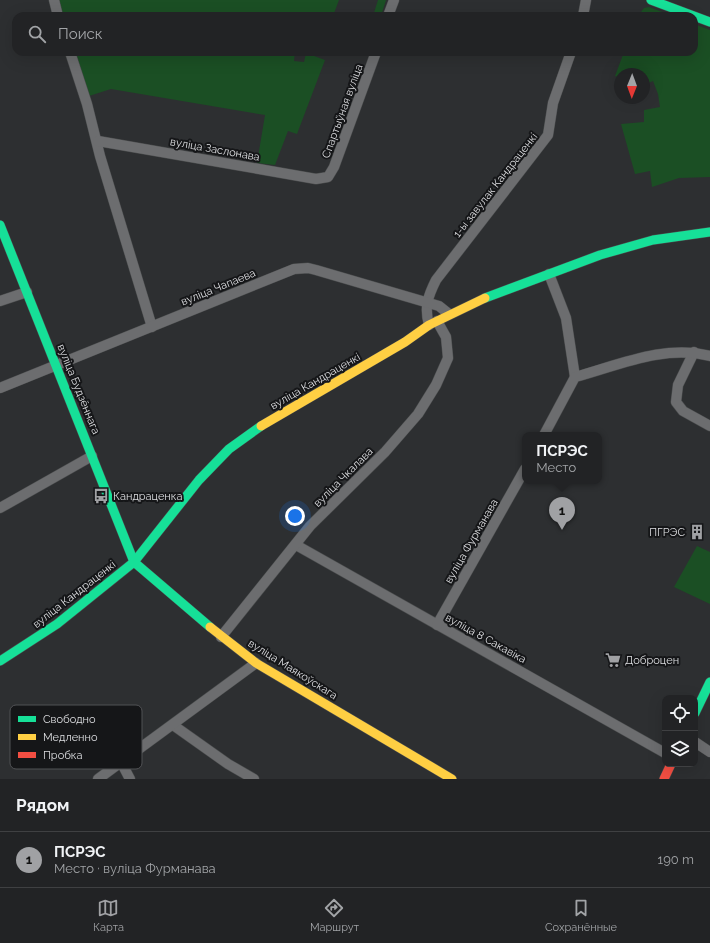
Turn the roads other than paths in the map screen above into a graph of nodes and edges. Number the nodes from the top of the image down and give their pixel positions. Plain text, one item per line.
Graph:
1 (54, 0) edge
2 (394, 0) edge
3 (586, 0) edge
4 (651, 0) edge
5 (57, 12) edge
6 (390, 12) edge
7 (584, 12) edge
8 (683, 12) edge
9 (698, 18) edge
10 (710, 22) edge
11 (71, 56) edge
12 (375, 56) edge
13 (570, 56) edge
14 (98, 141) junction
15 (328, 177) joint
16 (0, 225) edge
17 (710, 232) edge
18 (549, 274) junction
19 (27, 292) junction
20 (0, 301) edge
21 (426, 302) junction
22 (449, 314) junction
23 (433, 323) junction
24 (152, 327) junction
25 (694, 352) junction
26 (710, 355) edge
27 (56, 365) junction
28 (575, 377) junction
29 (0, 388) edge
30 (710, 426) edge
31 (546, 432) edge
32 (92, 456) junction
33 (522, 474) edge
34 (0, 508) edge
35 (296, 545) junction
36 (134, 562) junction
37 (437, 625) junction
38 (221, 637) junction
39 (0, 662) edge
40 (256, 663) junction
41 (710, 682) edge
42 (698, 707) edge
43 (173, 724) junction
44 (698, 744) edge
45 (142, 747) edge
46 (662, 751) edge
47 (710, 752) edge
48 (670, 767) edge
49 (112, 769) edge
50 (125, 769) edge
51 (98, 779) edge
52 (130, 779) edge
53 (254, 779) edge
54 (452, 779) edge
55 (664, 779) edge

1 - 5 street
2 - 6 street
3 - 7 street
4 - 8 street
9 - 10 street
11 - 14 street
12 - 15 street, Спартыўная вуліца
13 - 21 street, 1-ы завулак Кандраценкі
14 - 15 street, вуліца Заслонава
14 - 24 street
16 - 19 street, вуліца Будзённага
17 - 18 street, вуліца Кандраценкі
18 - 22 street, вуліца Кандраценкі
18 - 28 street
19 - 20 street
19 - 27 street, вуліца Будзённага
21 - 22 street, вуліца Чапаева
21 - 23 street
21 - 24 street, вуліца Чапаева
22 - 23 street, вуліца Кандраценкі
23 - 35 street, вуліца Чкалава
23 - 36 street, вуліца Кандраценкі
24 - 27 street, вуліца Чапаева
25 - 26 street
25 - 28 street
25 - 30 street
27 - 29 street, вуліца Чапаева
27 - 32 street, вуліца Будзённага
28 - 31 street
32 - 34 street
32 - 36 street, вуліца Будзённага
33 - 37 street, вуліца Фурманава
35 - 37 street, вуліца 8 Сакавіка
35 - 38 street, вуліца Чкалава
36 - 38 street, вуліца Маякоўскага
36 - 39 street, вуліца Кандраценкі
37 - 46 street, вуліца 8 Сакавіка
38 - 40 street, вуліца Маякоўскага
40 - 43 street
40 - 54 street, вуліца Маякоўскага
41 - 42 street
43 - 45 street
43 - 53 street
44 - 47 street
48 - 55 street
49 - 51 street
50 - 52 street

